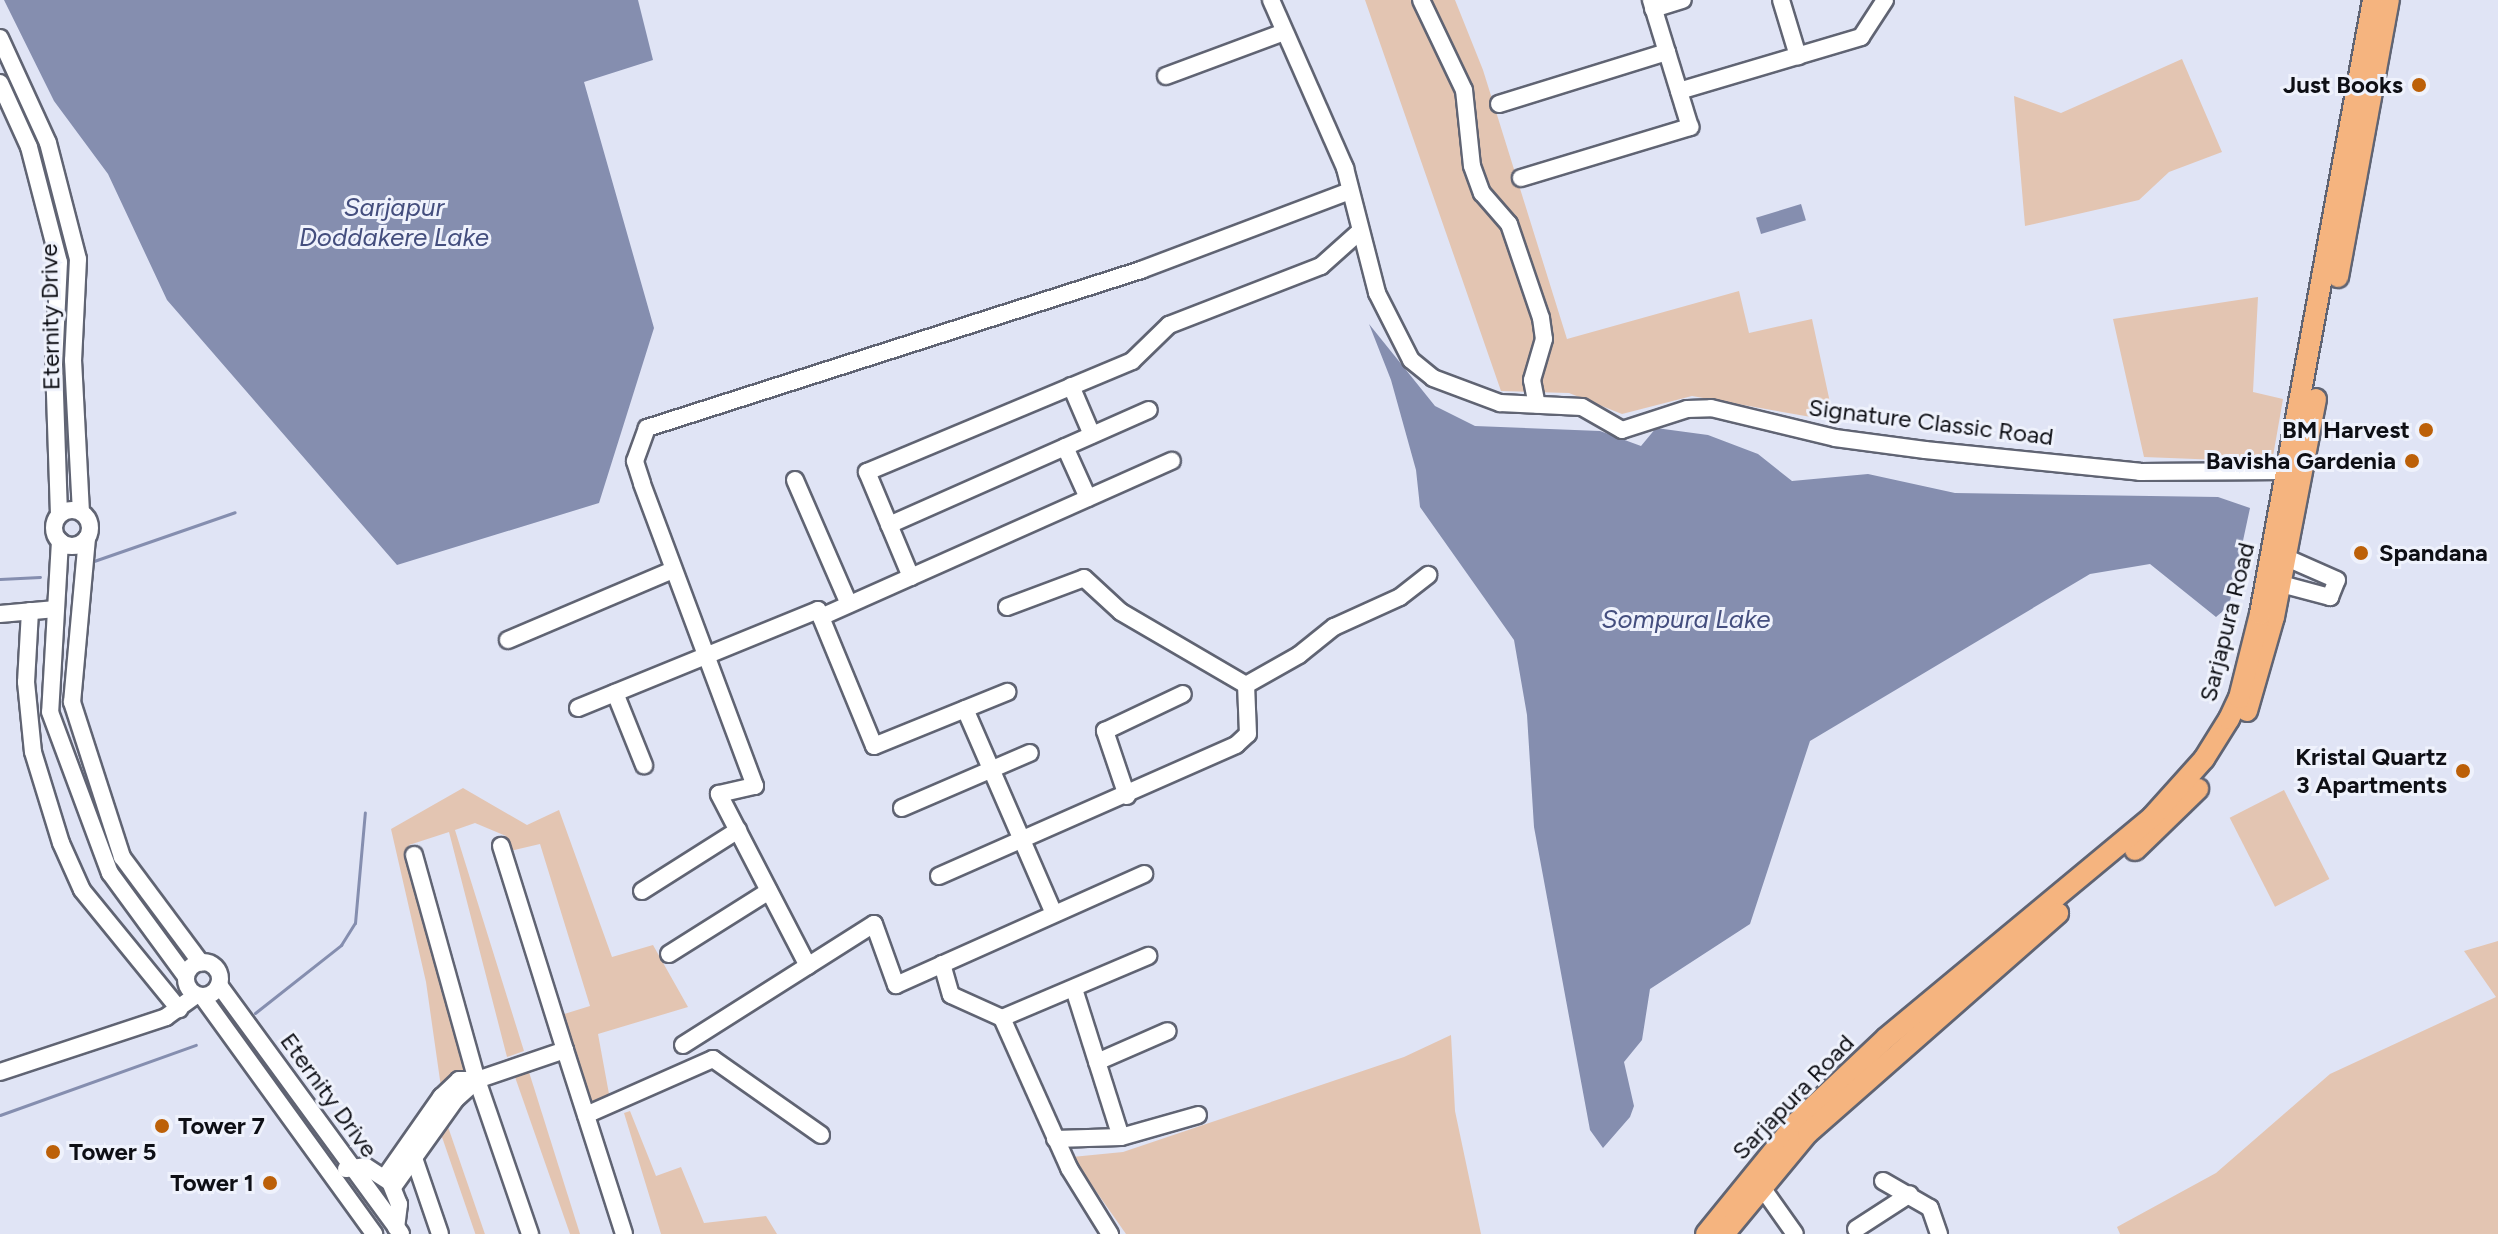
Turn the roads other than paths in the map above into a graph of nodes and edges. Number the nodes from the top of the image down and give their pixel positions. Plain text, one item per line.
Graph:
1 (1271, 0) edge
2 (1421, 0) edge
3 (1683, 0) edge
4 (1781, 0) edge
5 (1885, 0) edge
6 (2373, 0) edge
7 (2389, 0) edge
8 (1652, 4) edge
9 (1284, 32) junction
10 (0, 38) edge
11 (1667, 52) junction
12 (1798, 56) junction
13 (1166, 76) dead end
14 (0, 83) edge
15 (1679, 91) junction
16 (1499, 104) dead end
17 (2359, 125) junction
18 (1521, 178) dead end
19 (1350, 191) junction
20 (1359, 232) junction
21 (2313, 379) junction
22 (1071, 386) junction
23 (1537, 405) junction
24 (1149, 410) dead end
25 (1092, 435) junction
26 (1065, 447) junction
27 (1172, 461) dead end
28 (2288, 471) junction
29 (795, 480) dead end
30 (1088, 498) junction
31 (81, 512) junction
32 (59, 514) junction
33 (889, 525) junction
34 (87, 538) junction
35 (60, 541) junction
36 (2287, 558) junction
37 (673, 570) junction
38 (1428, 575) dead end
39 (911, 577) junction
40 (2281, 584) junction
41 (849, 604) junction
42 (1007, 607) dead end
43 (56, 609) junction
44 (30, 611) junction
45 (0, 614) edge
46 (2267, 616) junction
47 (821, 617) junction
48 (508, 640) dead end
49 (706, 656) junction
50 (1246, 685) junction
51 (1007, 692) dead end
52 (615, 693) junction
53 (1183, 694) dead end
54 (578, 708) dead end
55 (965, 709) junction
56 (1030, 753) dead end
57 (90, 758) junction
58 (68, 761) junction
59 (644, 765) dead end
60 (991, 769) junction
61 (1127, 796) junction
62 (902, 808) dead end
63 (738, 830) junction
64 (1022, 840) junction
65 (501, 846) dead end
66 (414, 855) dead end
67 (1144, 874) dead end
68 (939, 876) dead end
69 (642, 891) dead end
70 (769, 891) junction
71 (1054, 914) junction
72 (669, 954) dead end
73 (1148, 956) dead end
74 (201, 963) junction
75 (942, 964) junction
76 (808, 966) junction
77 (186, 977) junction
78 (219, 985) junction
79 (1074, 989) junction
80 (199, 996) junction
81 (179, 1009) junction
82 (1002, 1018) junction
83 (1168, 1031) dead end
84 (683, 1045) dead end
85 (565, 1050) junction
86 (1097, 1062) junction
87 (0, 1072) edge
88 (477, 1080) junction
89 (586, 1115) junction
90 (1198, 1115) dead end
91 (821, 1135) dead end
92 (1121, 1137) junction
93 (1055, 1139) junction
94 (414, 1158) junction
95 (351, 1165) junction
96 (335, 1177) junction
97 (1757, 1181) junction
98 (1883, 1181) dead end
99 (389, 1182) junction
100 (1910, 1194) junction
101 (1856, 1229) dead end
102 (399, 1231) edge
103 (374, 1234) edge
104 (440, 1234) edge
105 (530, 1234) edge
106 (624, 1234) edge
107 (1110, 1234) edge
108 (1706, 1234) edge
109 (1724, 1234) edge
110 (1795, 1234) edge
111 (1939, 1234) edge

1 - 9 street, Signature Classic Road
2 - 23 street
3 - 8 street
4 - 12 street
5 - 12 street
6 - 17 main road, Sarjapura Road
7 - 17 main road, Sarjapura Road
8 - 11 street
9 - 13 street
9 - 19 street, Signature Classic Road
10 - 31 street, Eternity Drive
11 - 15 street
11 - 16 street
12 - 15 street
14 - 32 street, Eternity Drive
15 - 18 street
17 - 21 main road, Sarjapura Road
19 - 20 street, Signature Classic Road
19 - 37 street
20 - 22 street
20 - 23 street, Signature Classic Road
21 - 28 main road, Sarjapura Road
21 - 36 main road, Sarjapura Road
22 - 25 street
22 - 33 street
23 - 28 street, Signature Classic Road
24 - 25 street
25 - 26 street
26 - 30 street
26 - 33 street
27 - 30 street
28 - 46 main road, Sarjapura Road
29 - 41 street
30 - 39 street
31 - 32 street
31 - 34 street, Eternity Drive
32 - 35 street, Eternity Drive
33 - 39 street
34 - 35 street
34 - 57 street, Eternity Drive
35 - 43 street, Eternity Drive
36 - 40 main road, Sarjapura Road
36 - 40 street
37 - 48 street
37 - 49 street
38 - 50 street
39 - 41 street
40 - 46 main road, Sarjapura Road
41 - 47 street
42 - 50 street
43 - 44 street
43 - 58 street, Eternity Drive
44 - 45 street
44 - 81 street
46 - 97 main road, Sarjapura Road
47 - 49 street
47 - 55 street
49 - 52 street
49 - 63 street
50 - 61 street
51 - 55 street
52 - 54 street
52 - 59 street
53 - 61 street
55 - 60 street
56 - 60 street
57 - 58 street
57 - 74 street, Eternity Drive
58 - 77 street, Eternity Drive
60 - 62 street
60 - 64 street
61 - 64 street
63 - 69 street
63 - 70 street
64 - 68 street
64 - 71 street
65 - 85 street
66 - 88 street
67 - 71 street
70 - 72 street
70 - 76 street
71 - 75 street
73 - 79 street
74 - 77 street
74 - 78 street, Eternity Drive
75 - 76 street
75 - 82 street
76 - 84 street
77 - 80 street, Eternity Drive
78 - 80 street
78 - 95 street, Eternity Drive
79 - 82 street
79 - 86 street
80 - 81 street
80 - 96 street, Eternity Drive
81 - 87 street
82 - 93 street
83 - 86 street
85 - 88 street
85 - 89 street
86 - 92 street
88 - 94 street
88 - 99 street
88 - 105 street
89 - 91 street
89 - 106 street
90 - 92 street
92 - 93 street
93 - 107 street
94 - 99 street
94 - 104 street
95 - 96 street
95 - 99 street
95 - 102 street, Eternity Drive
96 - 103 street, Eternity Drive
97 - 108 main road, Sarjapura Road
97 - 109 main road, Sarjapura Road
97 - 110 street
98 - 100 street
99 - 102 street
100 - 101 street
100 - 111 street

